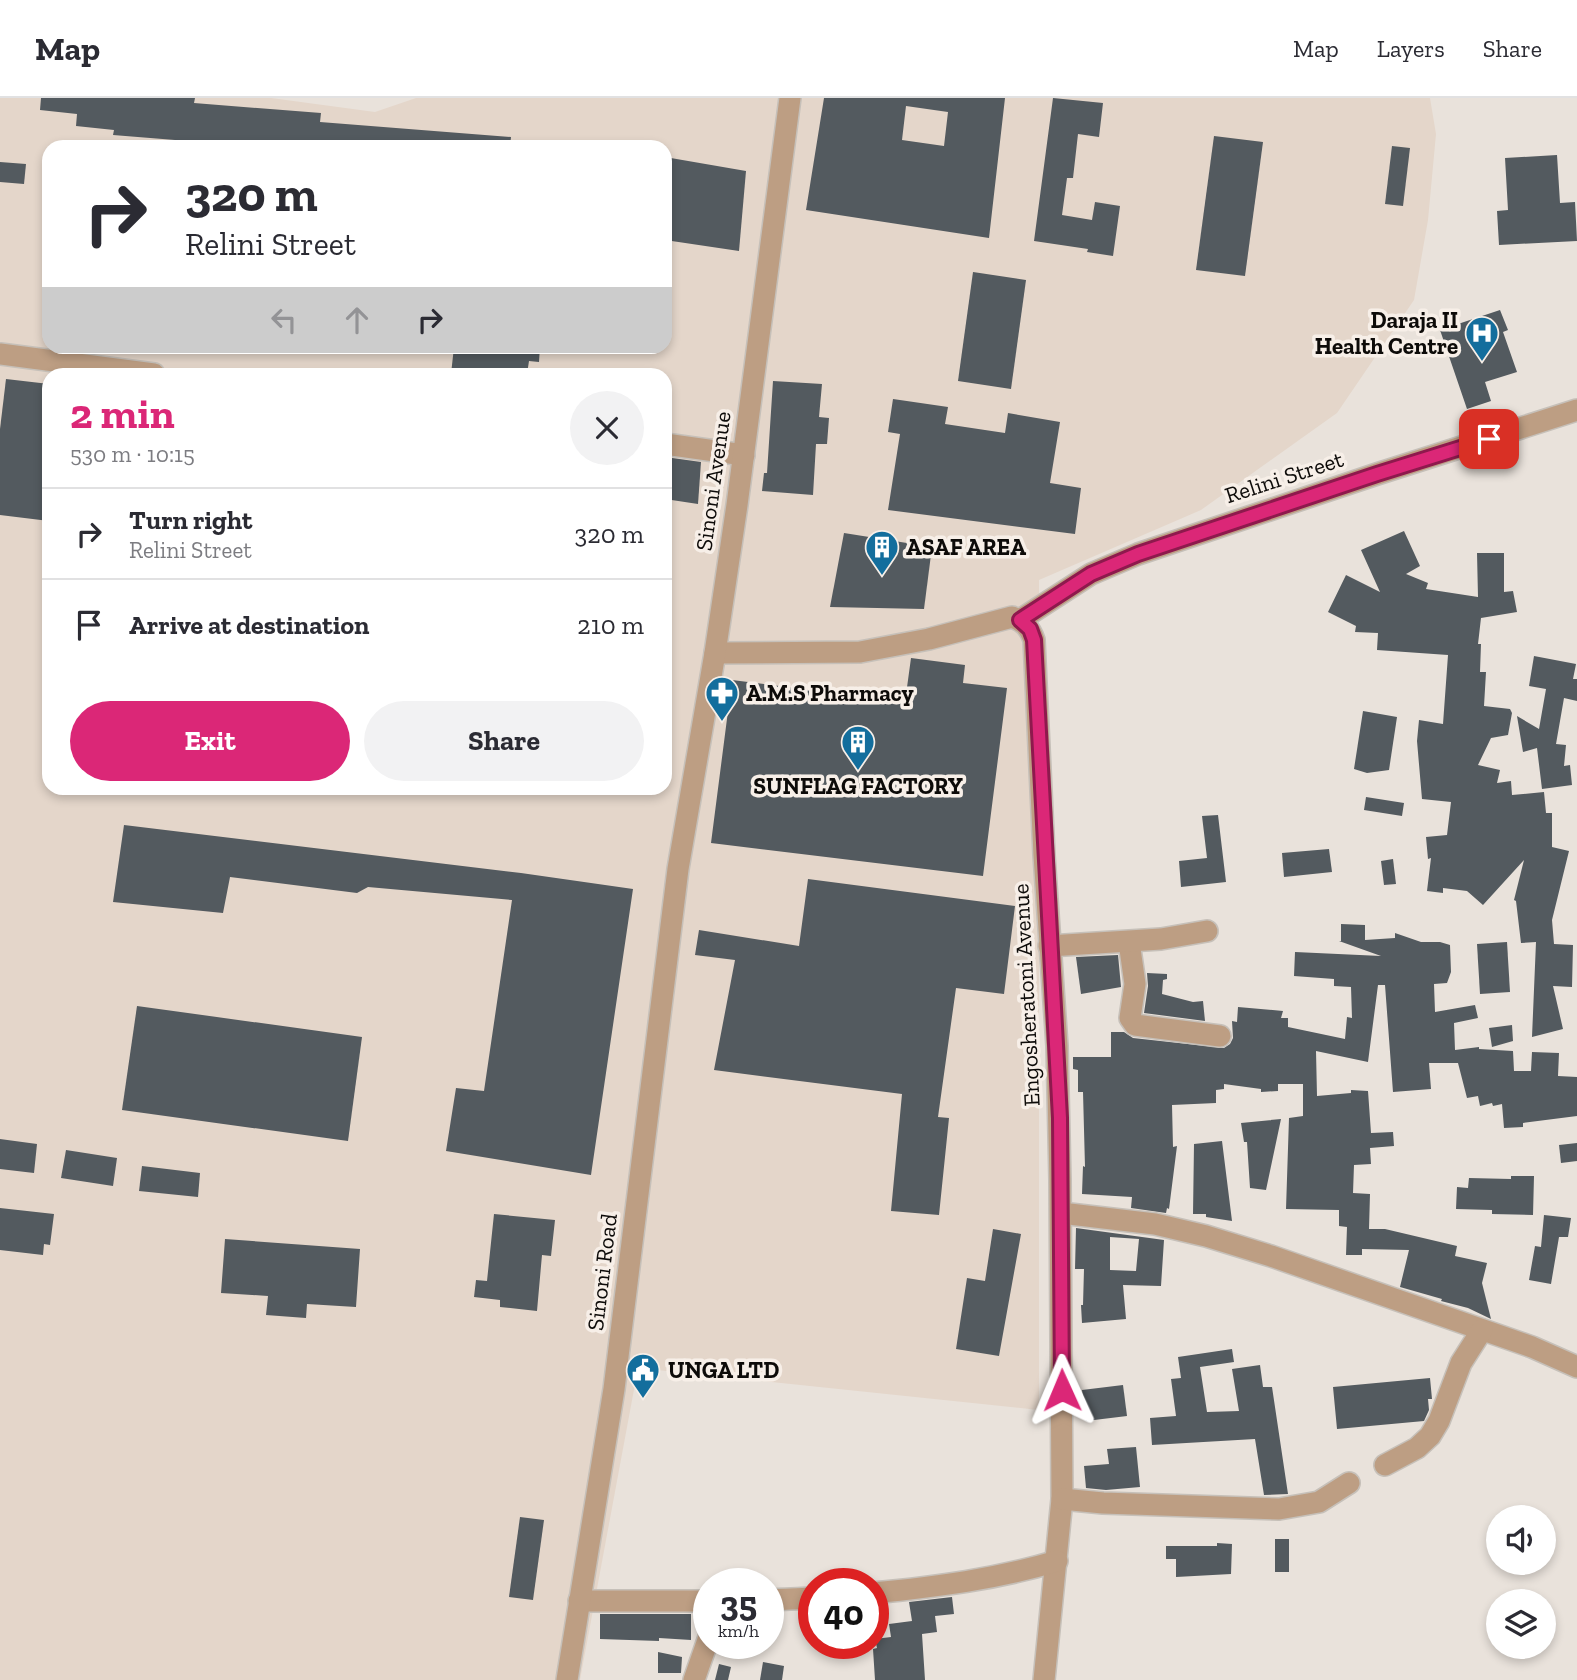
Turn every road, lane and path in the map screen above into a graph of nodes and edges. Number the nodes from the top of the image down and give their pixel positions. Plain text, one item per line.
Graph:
1 (790, 98) edge
2 (0, 354) edge
3 (108, 368) edge
4 (1577, 410) edge
5 (672, 445) edge
6 (744, 455) junction
7 (1020, 620) junction
8 (715, 653) junction
9 (678, 869) joint
10 (1207, 931) dead end
11 (1129, 942) junction
12 (1049, 946) junction
13 (1220, 1036) dead end
14 (1061, 1213) junction
15 (1482, 1330) junction
16 (1577, 1367) edge
17 (1385, 1465) dead end
18 (1349, 1483) dead end
19 (1062, 1499) junction
20 (1057, 1561) junction
21 (889, 1591) edge
22 (579, 1601) junction
23 (693, 1601) edge
24 (701, 1659) edge
25 (567, 1680) edge
26 (694, 1680) edge
27 (1044, 1680) edge

1 - 6 street, Sinoni Avenue
2 - 3 street
4 - 7 street, Relini Street
5 - 6 street
6 - 8 street, Sinoni Avenue
7 - 8 street
7 - 12 street, Engosheratoni Avenue
8 - 9 street, Sinoni Avenue
9 - 22 street, Sinoni Road
10 - 11 street
11 - 12 street
11 - 13 street
12 - 14 street, Engosheratoni Avenue
14 - 15 street
14 - 19 street, Engosheratoni Avenue
15 - 16 street
15 - 17 street
18 - 19 street
19 - 20 street, Engosheratoni Avenue
20 - 21 street
20 - 27 street, Engosheratoni Avenue
22 - 23 street
22 - 25 street, Sinoni Road
24 - 26 street

